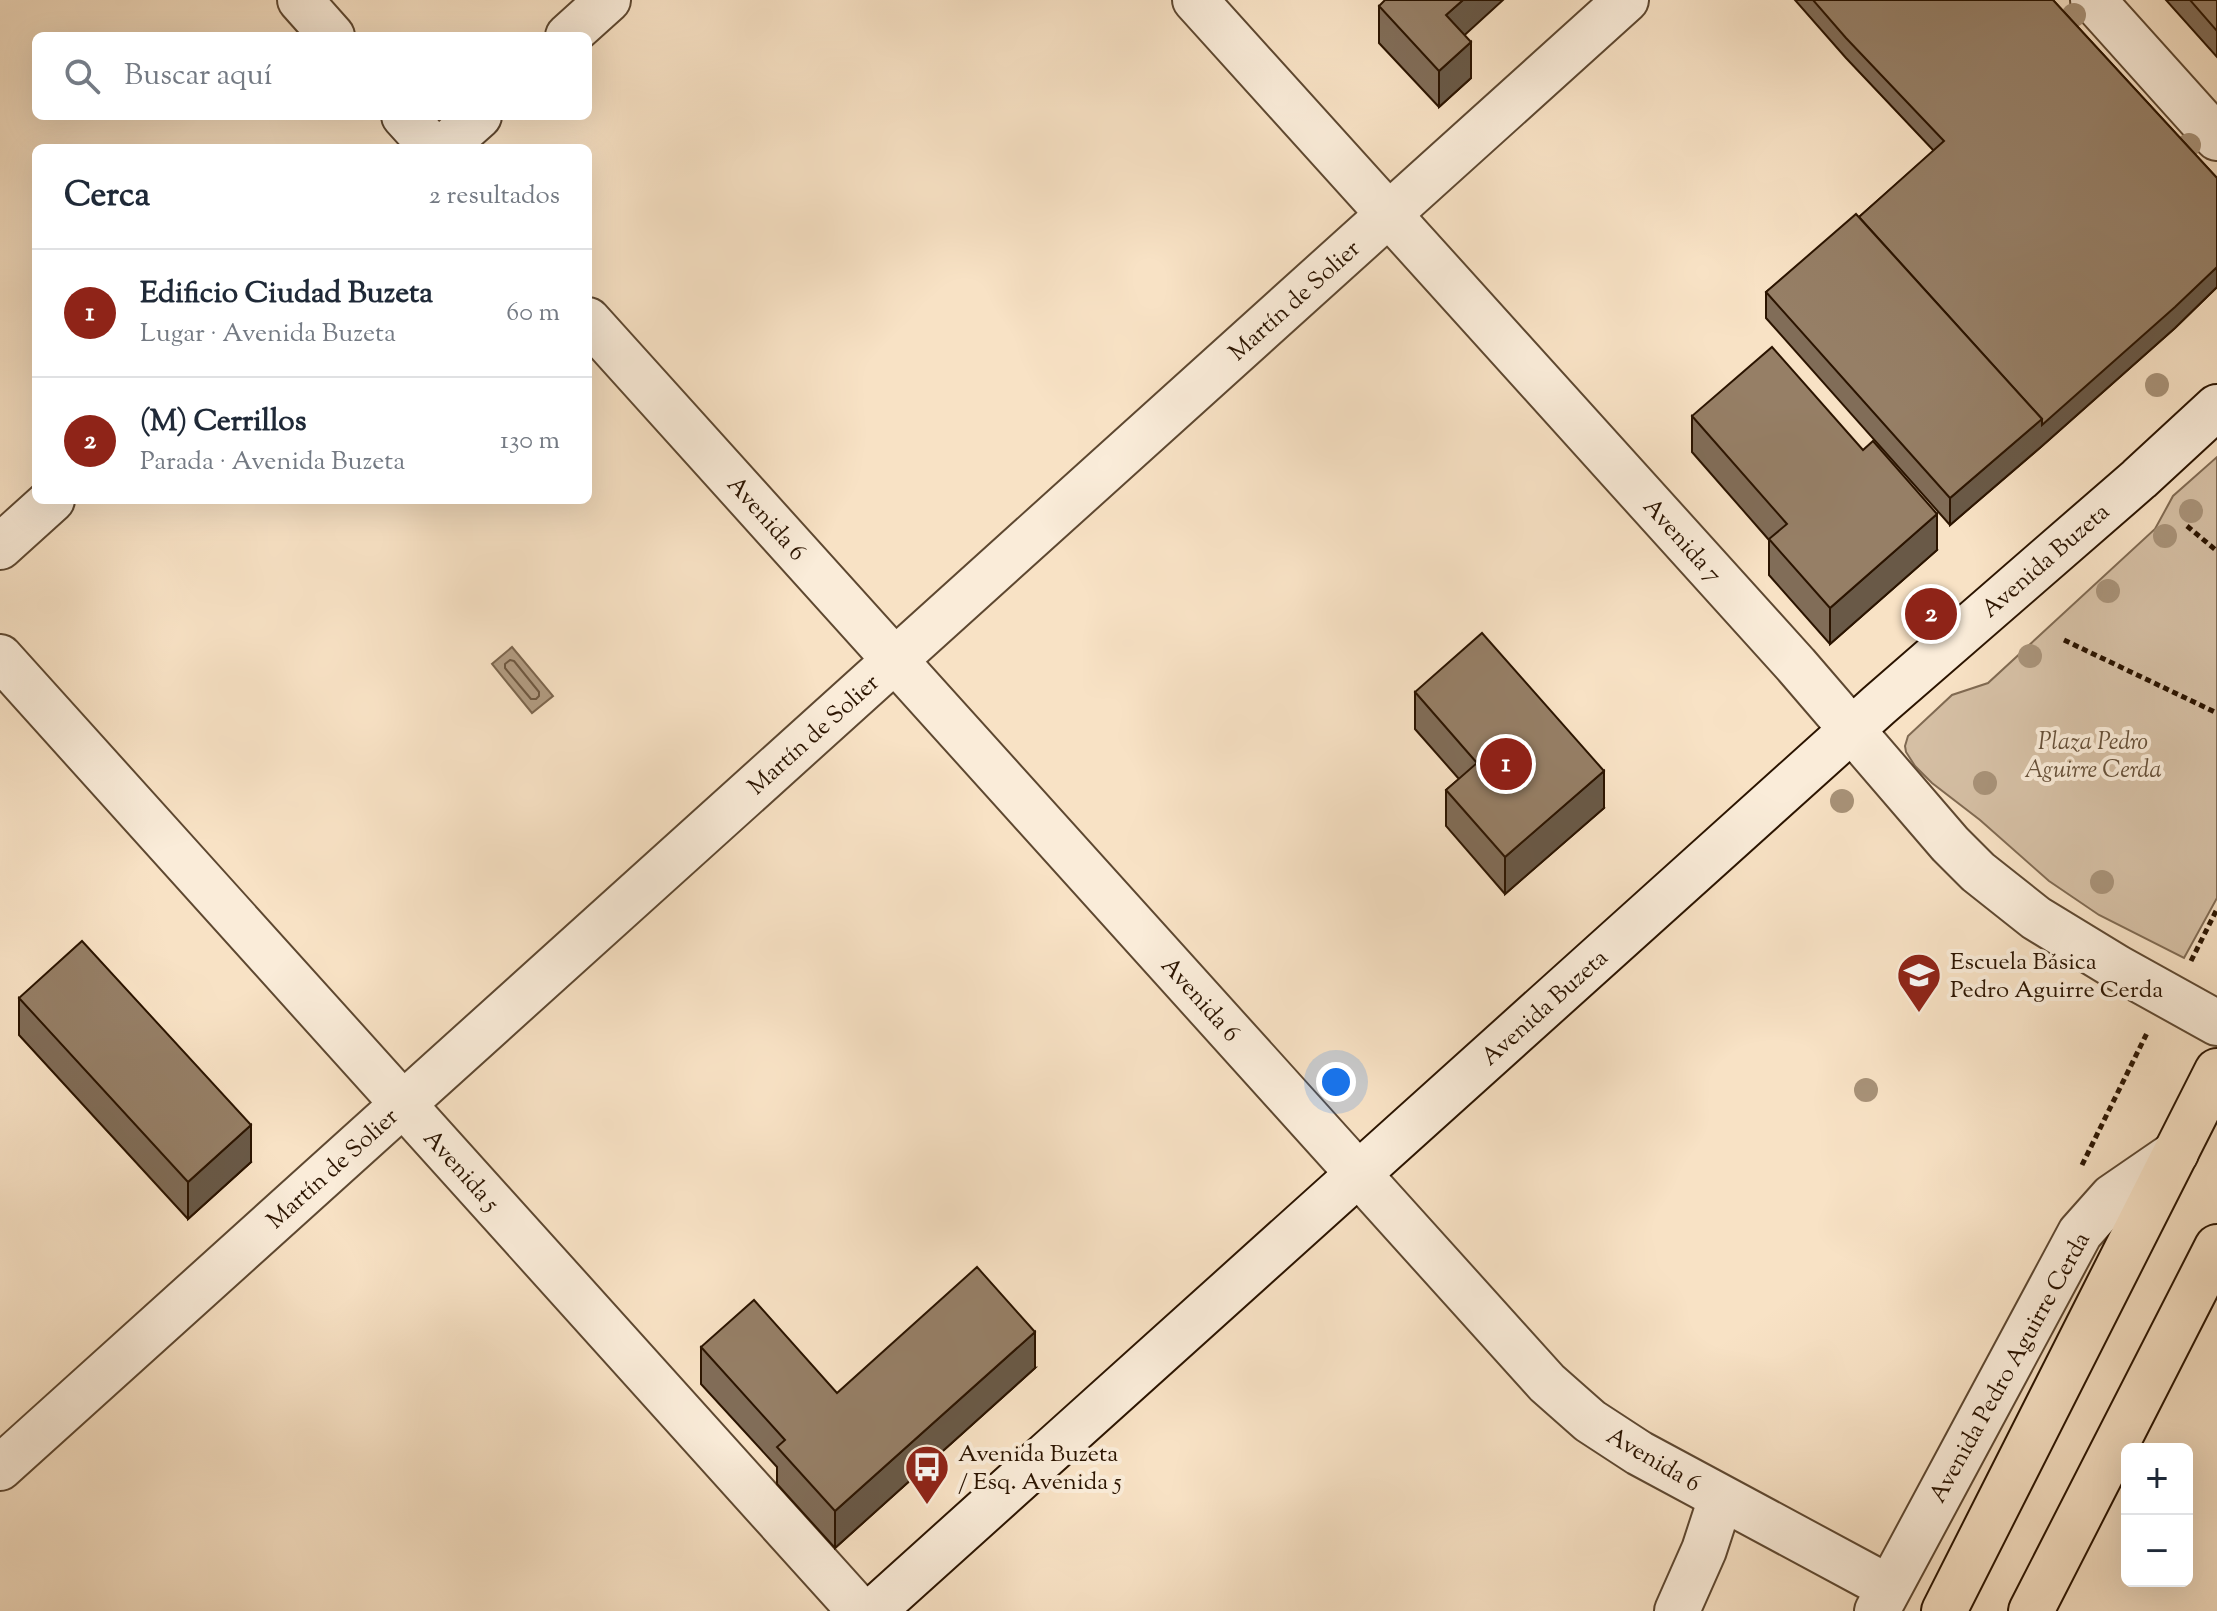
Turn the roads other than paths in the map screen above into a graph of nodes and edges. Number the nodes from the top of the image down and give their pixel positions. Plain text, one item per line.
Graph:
1 (300, 0) edge
2 (608, 0) edge
3 (1195, 0) edge
4 (1626, 0) edge
5 (2093, 0) edge
6 (328, 32) edge
7 (572, 32) edge
8 (408, 120) edge
9 (474, 120) edge
10 (2217, 138) edge
11 (429, 144) edge
12 (448, 144) edge
13 (1389, 214) junction
14 (592, 324) edge
15 (2217, 407) edge
16 (48, 504) edge
17 (0, 547) edge
18 (0, 657) edge
19 (895, 660) junction
20 (1853, 730) junction
21 (2217, 1023) edge
22 (2217, 1071) edge
23 (403, 1104) junction
24 (2176, 1153) junction
25 (1360, 1174) junction
26 (2217, 1247) edge
27 (0, 1468) edge
28 (1721, 1498) junction
29 (1882, 1599) edge
30 (860, 1611) edge
31 (873, 1611) edge
32 (1677, 1611) edge
33 (1944, 1611) edge
34 (2031, 1611) edge

1 - 6 street
2 - 7 street
3 - 13 street, Avenida 7
4 - 13 street, Martín de Solier
5 - 10 street
8 - 11 street
9 - 12 street
13 - 19 street, Martín de Solier
13 - 20 street, Avenida 7
14 - 19 street, Avenida 6
15 - 20 street, Avenida Buzeta
16 - 17 street
18 - 23 street, Avenida 5
19 - 23 street, Martín de Solier
19 - 25 street, Avenida 6
20 - 21 street, Avenida 7
20 - 25 street, Avenida Buzeta
22 - 24 main road, Avenida Pedro Aguirre Cerda
23 - 27 street, Martín de Solier
23 - 30 street, Avenida 5
24 - 29 street, Avenida Pedro Aguirre Cerda
24 - 33 main road, Avenida Pedro Aguirre Cerda
25 - 28 street, Avenida 6
25 - 31 street, Avenida Buzeta
26 - 34 main road
28 - 29 street, Avenida 6
28 - 32 street

